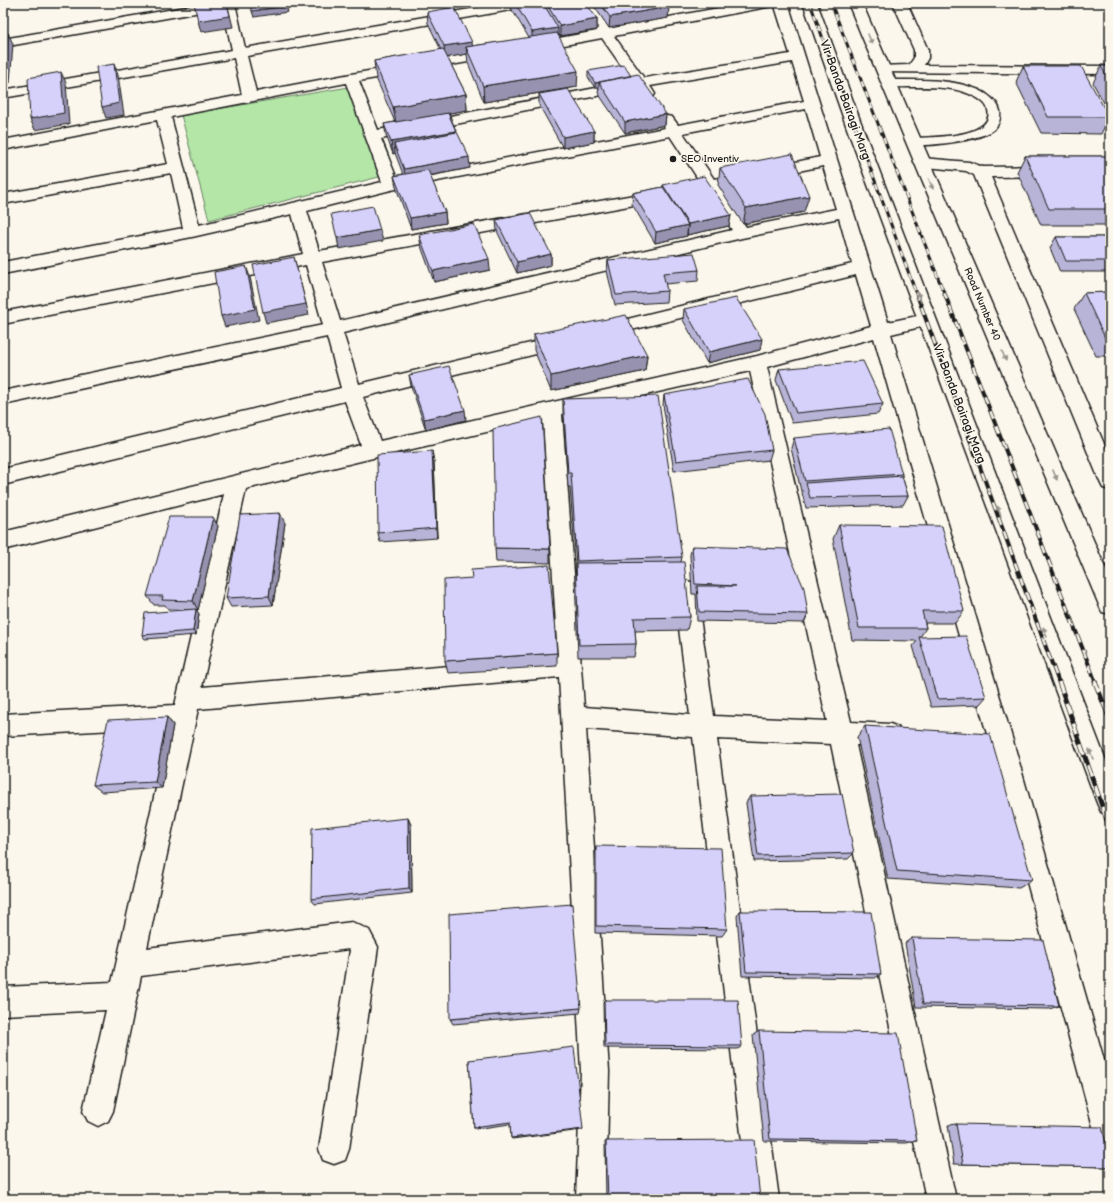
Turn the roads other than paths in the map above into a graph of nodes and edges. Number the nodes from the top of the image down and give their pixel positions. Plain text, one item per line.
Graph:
1 (229, 3) edge
2 (528, 3) edge
3 (584, 3) edge
4 (768, 3) edge
5 (781, 3) edge
6 (810, 3) edge
7 (855, 3) edge
8 (900, 3) edge
9 (606, 33) junction
10 (3, 43) edge
11 (240, 52) junction
12 (797, 57) junction
13 (913, 69) junction
14 (1110, 70) edge
15 (886, 76) junction
16 (352, 78) junction
17 (641, 82) junction
18 (3, 94) edge
19 (250, 98) junction
20 (812, 104) junction
21 (163, 116) junction
22 (675, 131) junction
23 (373, 136) junction
24 (914, 142) junction
25 (3, 144) edge
26 (828, 160) junction
27 (922, 163) junction
28 (177, 167) junction
29 (1064, 171) edge
30 (981, 172) junction
31 (709, 184) junction
32 (391, 185) junction
33 (3, 199) edge
34 (298, 208) junction
35 (844, 212) junction
36 (192, 232) junction
37 (742, 234) junction
38 (312, 258) junction
39 (3, 268) edge
40 (861, 268) junction
41 (3, 318) edge
42 (927, 320) junction
43 (334, 329) junction
44 (881, 330) junction
45 (757, 363) junction
46 (352, 392) junction
47 (3, 398) edge
48 (552, 410) junction
49 (373, 450) junction
50 (3, 477) edge
51 (1110, 482) edge
52 (237, 484) junction
53 (3, 541) edge
54 (681, 564) edge
55 (1110, 605) edge
56 (570, 666) junction
57 (186, 707) junction
58 (573, 717) junction
59 (3, 725) edge
60 (704, 727) junction
61 (841, 732) junction
62 (910, 736) edge
63 (1110, 803) edge
64 (131, 964) junction
65 (124, 994) junction
66 (3, 1001) edge
67 (98, 1111) dead end
68 (1110, 1134) edge
69 (334, 1149) dead end
70 (591, 1199) edge
71 (764, 1199) edge
72 (941, 1199) edge

1 - 10 street
1 - 11 street
2 - 11 street
3 - 9 street
4 - 9 street
5 - 12 street
42 -> 6 street, Vir Banda Bairagi Marg
7 -> 15 street, Road Number 40
8 - 13 street
9 - 16 street
9 - 17 street
11 - 18 street
11 - 19 street
12 - 17 street
12 - 20 street
13 - 14 street
13 - 15 street
15 - 24 street, Road Number 40
15 - 24 lane
16 - 19 street
16 - 23 street
17 - 22 street
17 - 23 street
19 - 21 street
20 - 22 street
20 - 26 street
21 - 25 street
21 - 28 street
22 - 31 street
22 - 32 street
23 - 32 street
24 - 27 street, Road Number 40
26 - 31 street
26 - 35 street
27 - 30 street
27 -> 55 street, Road Number 40
28 - 33 street
28 - 36 street
29 - 30 street
30 - 51 street
31 - 37 street
31 - 38 street
32 - 34 street
34 - 36 street
34 - 38 street
35 - 37 street
35 - 40 street
36 - 39 street
37 - 43 street
38 - 41 street
38 - 43 street
40 - 44 street
40 - 46 street
42 - 44 street
63 -> 42 street, Vir Banda Bairagi Marg
43 - 46 street
43 - 47 street
44 - 45 street
44 - 68 street
45 - 48 street
45 - 61 street
46 - 49 street
46 - 50 street
48 - 49 street
48 - 56 street
49 - 52 street
52 - 53 street
52 - 57 street
54 - 60 street
56 - 57 street
56 - 58 street
57 - 59 street
57 - 64 street
58 - 60 street
58 - 70 street
60 - 61 street
60 - 71 street
61 - 62 street
61 - 72 street
64 - 65 street
64 - 69 street
65 - 66 street
65 - 67 street

